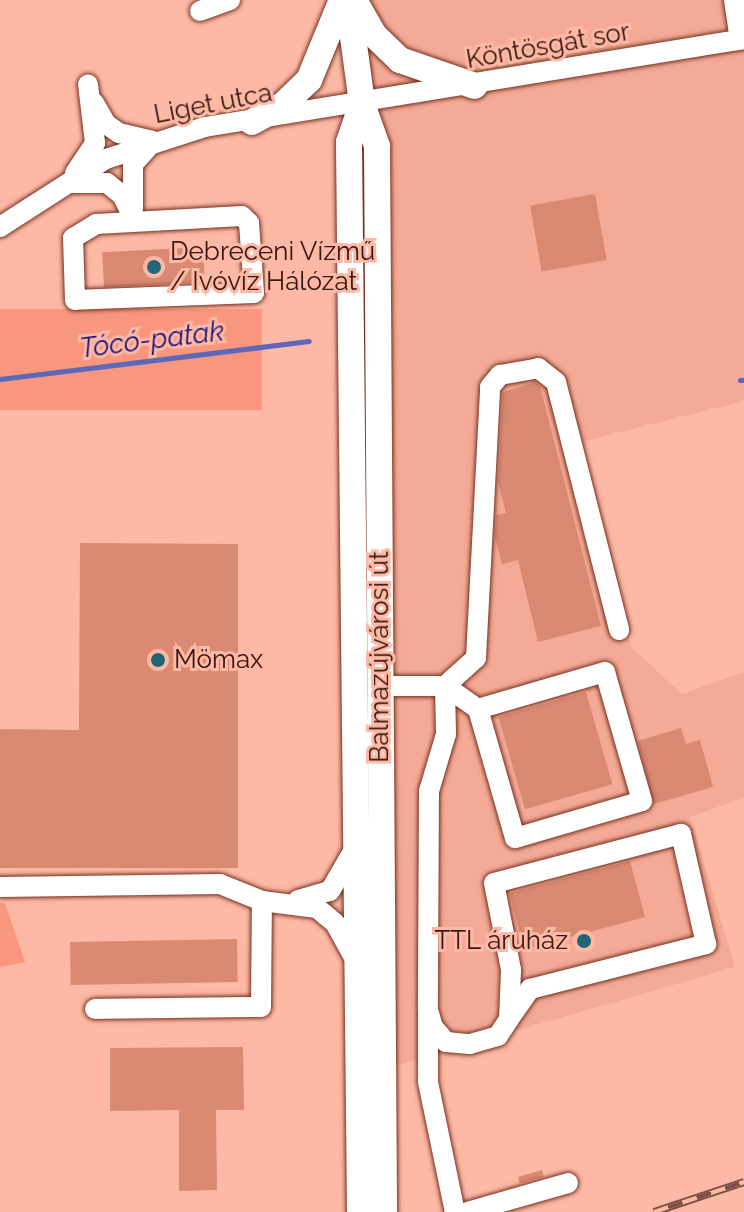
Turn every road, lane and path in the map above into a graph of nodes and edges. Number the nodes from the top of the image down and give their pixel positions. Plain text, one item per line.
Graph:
1 (230, 0) edge
2 (342, 0) edge
3 (351, 0) edge
4 (734, 0) edge
5 (200, 11) dead end
6 (742, 40) edge
7 (475, 86) junction
8 (362, 104) junction
9 (252, 122) junction
10 (153, 141) junction
11 (65, 185) junction
12 (135, 221) junction
13 (0, 227) edge
14 (619, 630) dead end
15 (378, 686) junction
16 (445, 686) junction
17 (478, 709) junction
18 (355, 848) junction
19 (0, 887) edge
20 (272, 901) junction
21 (356, 961) junction
22 (95, 1009) dead end
23 (428, 1010) junction
24 (509, 1019) junction
25 (568, 1183) dead end
26 (360, 1212) edge
27 (384, 1212) edge
28 (455, 1212) edge
29 (467, 1212) edge

1 - 5 street
2 - 9 main road
3 - 7 main road
3 - 8 main road, Balmazújvárosi út
4 - 6 street
6 - 7 street, Köntösgát sor
7 - 8 street, Köntösgát sor
8 - 9 street, Liget utca
8 - 15 main road, Balmazújvárosi út
8 - 18 main road, Balmazújvárosi út
9 - 10 street, Liget utca
10 - 11 street, Liget utca
10 - 11 street
10 - 12 street
11 - 12 street
11 - 13 street, Liget utca
12 - 12 street
14 - 16 street
15 - 16 street
15 - 27 main road, Balmazújvárosi út
16 - 17 street
16 - 23 street
17 - 17 street
18 - 20 street
18 - 21 main road, Balmazújvárosi út
19 - 20 street
20 - 21 street
20 - 22 street
21 - 26 main road, Balmazújvárosi út
23 - 24 street
23 - 28 street
24 - 24 street
25 - 29 street

